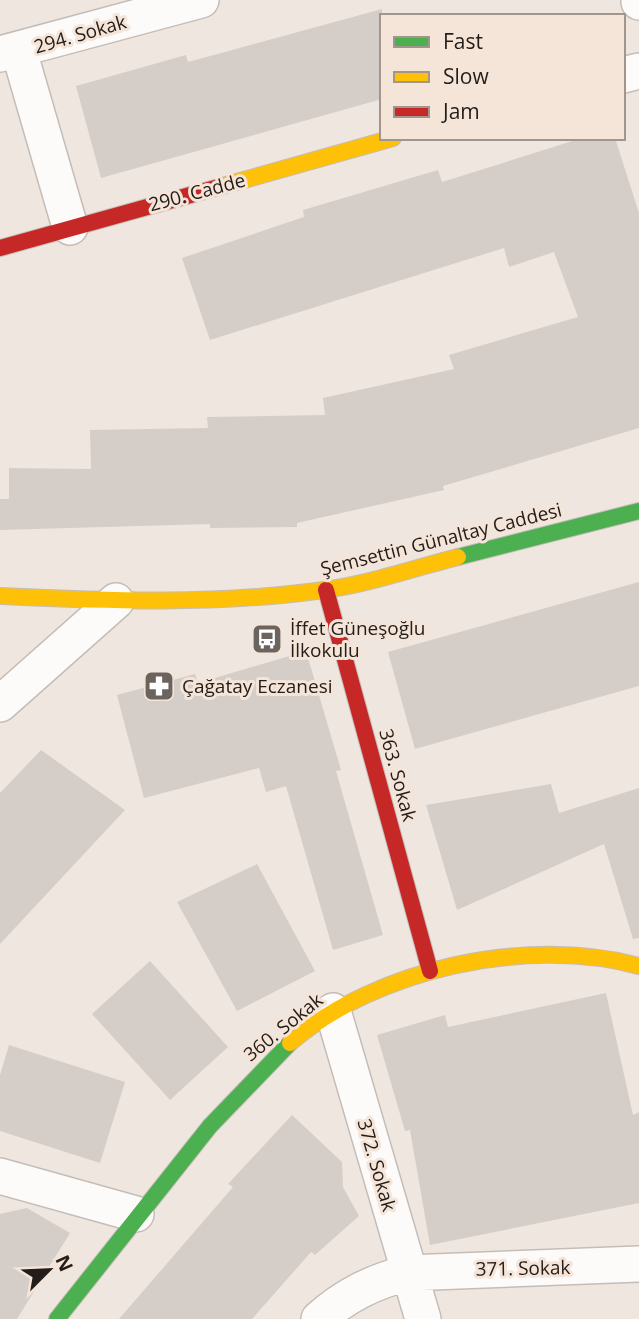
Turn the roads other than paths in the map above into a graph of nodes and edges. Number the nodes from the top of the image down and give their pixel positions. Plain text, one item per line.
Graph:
1 (201, 0) edge
2 (9, 52) edge
3 (386, 140) edge
4 (70, 227) junction
5 (0, 248) edge
6 (639, 511) edge
7 (326, 590) junction
8 (0, 596) edge
9 (116, 601) junction
10 (0, 704) edge
11 (639, 966) edge
12 (430, 971) junction
13 (333, 1011) junction
14 (0, 1175) edge
15 (136, 1214) junction
16 (639, 1264) edge
17 (407, 1273) junction
18 (58, 1319) edge
19 (319, 1319) edge
20 (423, 1319) edge

1 - 2 street, 294. Sokak
2 - 4 street
3 - 4 street, 290. Cadde
4 - 5 street, 290. Cadde
6 - 7 street, Şemsettin Günaltay Caddesi
7 - 9 street, Şemsettin Günaltay Caddesi
7 - 12 street, 363. Sokak
8 - 9 street, Şemsettin Günaltay Caddesi
9 - 10 street
11 - 12 street, 360. Sokak
12 - 13 street, 360. Sokak
13 - 15 street, 360. Sokak
13 - 17 street, 372. Sokak
14 - 15 street
15 - 18 street, 360. Sokak
16 - 17 street, 371. Sokak
17 - 19 street, 371. Sokak
17 - 20 street, 372. Sokak

